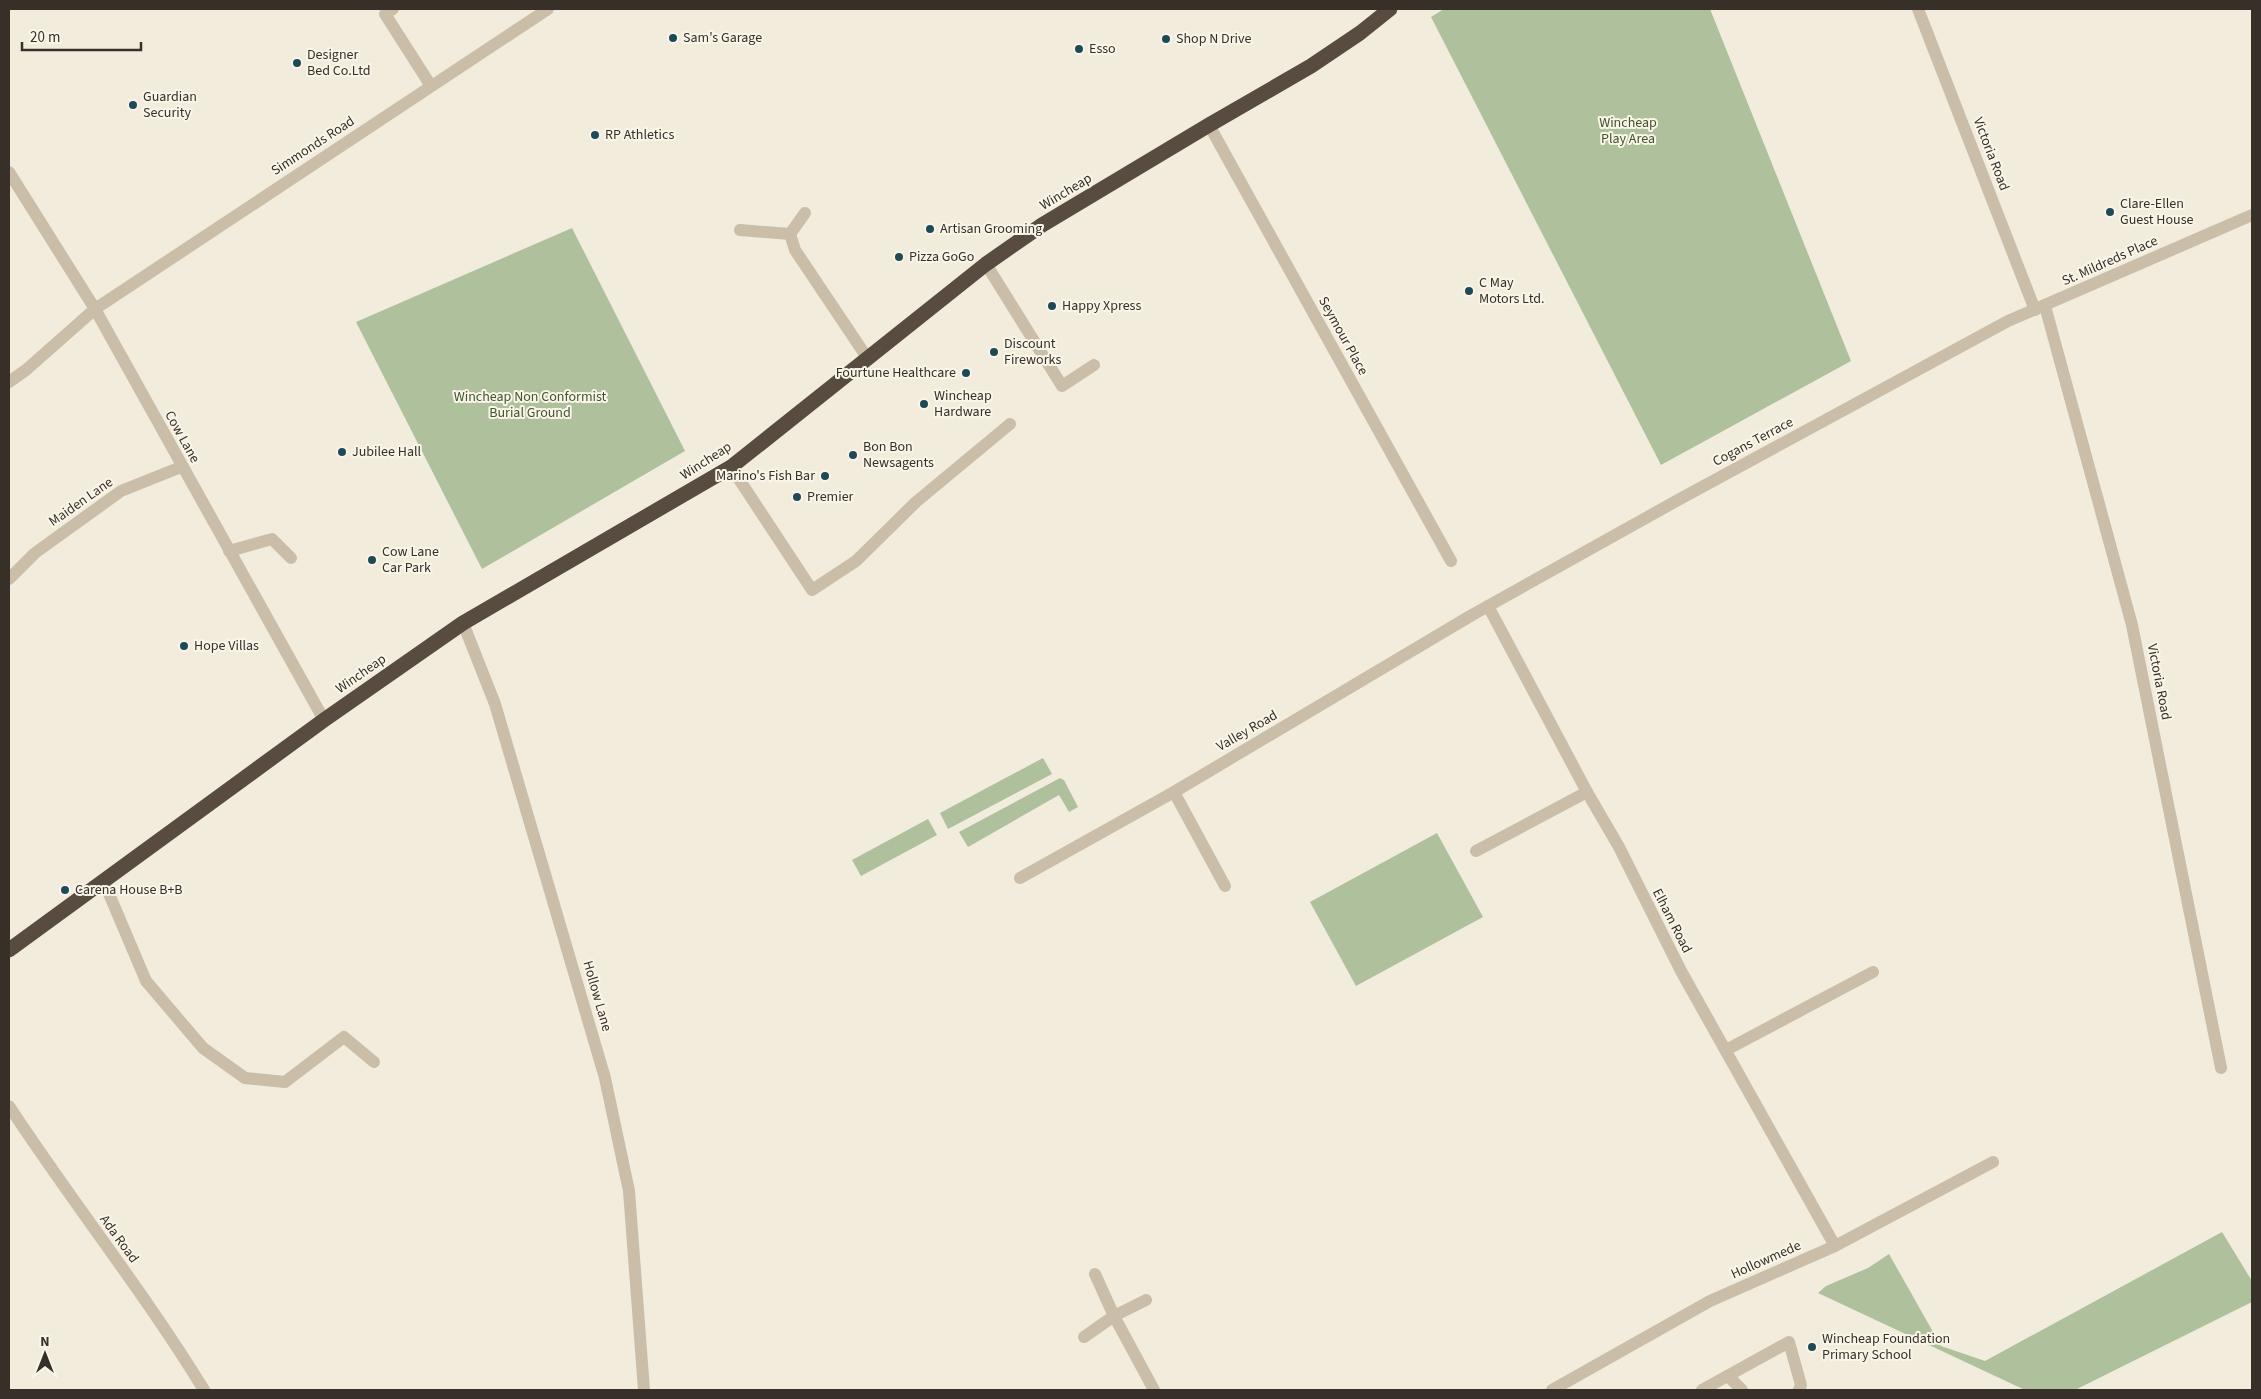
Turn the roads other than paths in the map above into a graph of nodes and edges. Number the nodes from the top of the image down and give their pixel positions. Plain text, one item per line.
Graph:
1 (393, 9) edge
2 (548, 9) edge
3 (1390, 9) edge
4 (1918, 9) edge
5 (431, 86) junction
6 (1209, 125) junction
7 (9, 174) edge
8 (806, 213) dead end
9 (2252, 214) edge
10 (740, 230) dead end
11 (790, 234) junction
12 (986, 264) junction
13 (2040, 308) junction
14 (95, 309) junction
15 (868, 359) junction
16 (1094, 365) dead end
17 (9, 382) edge
18 (1010, 424) dead end
19 (181, 467) junction
20 (731, 467) junction
21 (229, 552) junction
22 (291, 558) dead end
23 (1451, 561) dead end
24 (9, 579) edge
25 (1488, 606) junction
26 (463, 623) junction
27 (324, 720) junction
28 (1174, 792) junction
29 (1587, 792) junction
30 (1476, 851) dead end
31 (1020, 878) dead end
32 (104, 882) junction
33 (1225, 886) dead end
34 (9, 950) edge
35 (1873, 972) dead end
36 (1726, 1050) junction
37 (374, 1062) dead end
38 (2222, 1068) dead end
39 (9, 1106) edge
40 (1993, 1162) dead end
41 (1834, 1246) junction
42 (1095, 1274) dead end
43 (1146, 1300) dead end
44 (1114, 1316) junction
45 (1084, 1337) dead end
46 (1728, 1376) junction
47 (204, 1390) edge
48 (644, 1390) edge
49 (1154, 1390) edge
50 (1552, 1390) edge
51 (1702, 1390) edge
52 (1742, 1390) edge
53 (1799, 1390) edge

1 - 5 street
2 - 5 street, Simmonds Road
3 - 6 highway, Wincheap
4 - 13 street, Victoria Road
5 - 14 street, Simmonds Road
6 - 12 highway, Wincheap
6 - 23 street, Seymour Place
7 - 14 street, Cow Lane
8 - 11 street
9 - 13 street, St. Mildreds Place
10 - 11 street
11 - 15 street
12 - 15 highway, Wincheap
12 - 16 street
13 - 25 street, Cogans Terrace
13 - 38 street, Victoria Road
14 - 17 street, Simmonds Road
14 - 19 street, Cow Lane
15 - 20 highway, Wincheap
18 - 20 street
19 - 21 street, Cow Lane
19 - 24 street, Maiden Lane
20 - 26 highway, Wincheap
21 - 22 street
21 - 27 street, Cow Lane
25 - 28 street, Valley Road
25 - 29 street, Elham Road
26 - 27 highway, Wincheap
26 - 48 street, Hollow Lane
27 - 32 highway, Wincheap
28 - 31 street, Valley Road
28 - 33 street
29 - 30 street
29 - 36 street, Elham Road
32 - 34 highway, Wincheap
32 - 37 street
35 - 36 street
36 - 41 street, Elham Road
39 - 47 street, Ada Road
40 - 41 street, Hollowmede
41 - 50 street, Hollowmede
42 - 44 street
43 - 44 street
44 - 45 street
44 - 49 street
46 - 51 street
46 - 52 street
46 - 53 street

